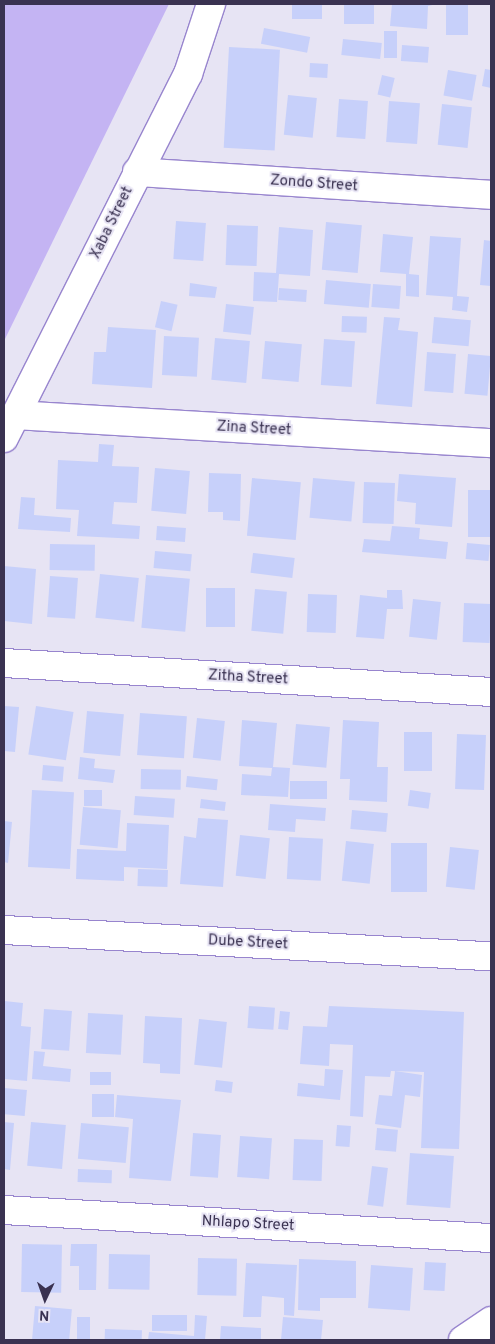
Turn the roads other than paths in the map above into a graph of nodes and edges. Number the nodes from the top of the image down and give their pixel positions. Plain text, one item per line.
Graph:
1 (211, 4) edge
2 (137, 172) junction
3 (491, 195) edge
4 (16, 414) junction
5 (4, 438) edge
6 (491, 443) edge
7 (4, 663) edge
8 (491, 692) edge
9 (4, 930) edge
10 (491, 956) edge
11 (4, 1210) edge
12 (491, 1238) edge
13 (491, 1321) edge
14 (462, 1340) edge

1 - 2 street, Xaba Street
2 - 3 street, Zondo Street
2 - 4 street, Xaba Street
4 - 5 street, Xaba Street
4 - 6 street, Zina Street
7 - 8 street, Zitha Street
9 - 10 street, Dube Street
11 - 12 street, Nhlapo Street
13 - 14 street

